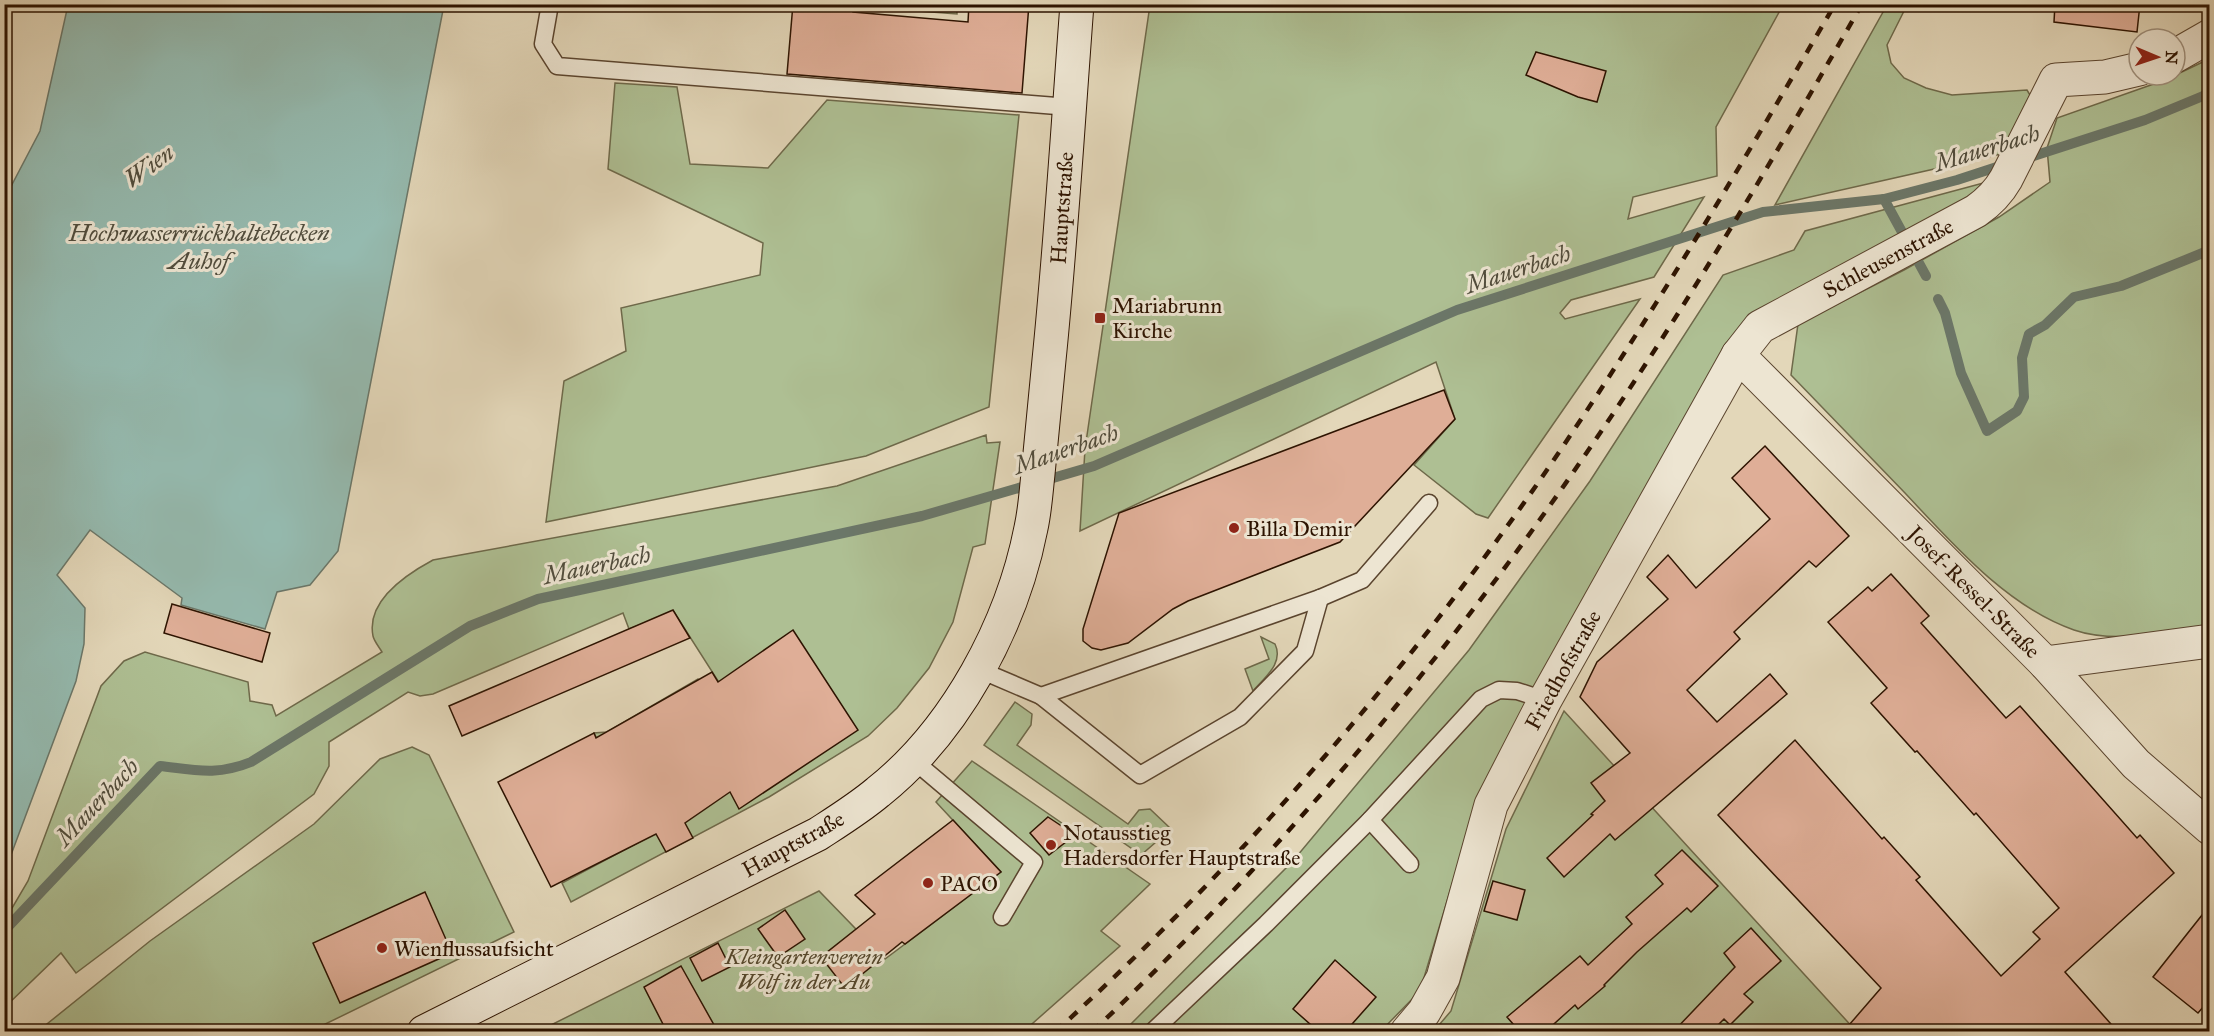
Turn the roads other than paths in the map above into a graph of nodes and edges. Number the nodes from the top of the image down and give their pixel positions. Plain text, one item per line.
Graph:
1 (550, 4) edge
2 (1077, 4) edge
3 (2210, 36) edge
4 (2187, 49) edge
5 (2127, 72) edge
6 (1069, 107) junction
7 (1760, 327) joint
8 (1738, 355) junction
9 (1429, 502) dead end
10 (1320, 597) junction
11 (2210, 641) edge
12 (2045, 663) junction
13 (980, 670) junction
14 (1041, 696) junction
15 (1545, 700) junction
16 (914, 760) junction
17 (1370, 820) junction
18 (2210, 828) edge
19 (1410, 864) dead end
20 (1002, 917) dead end
21 (424, 1032) edge
22 (1152, 1032) edge
23 (1407, 1032) edge

1 - 6 lane
2 - 6 street, Hauptstraße
3 - 4 street
5 - 7 street, Schleusenstraße
6 - 13 street, Hauptstraße
7 - 8 street, Friedhofstraße
8 - 12 street, Josef-Ressel-Straße
8 - 15 street, Friedhofstraße
9 - 10 lane
10 - 14 lane
10 - 14 lane
11 - 12 street
12 - 18 street, Josef-Ressel-Straße
13 - 14 lane
13 - 16 street, Hauptstraße
15 - 17 lane
15 - 23 street, Friedhofstraße
16 - 20 lane
16 - 21 street, Hauptstraße
17 - 19 lane
17 - 22 lane

